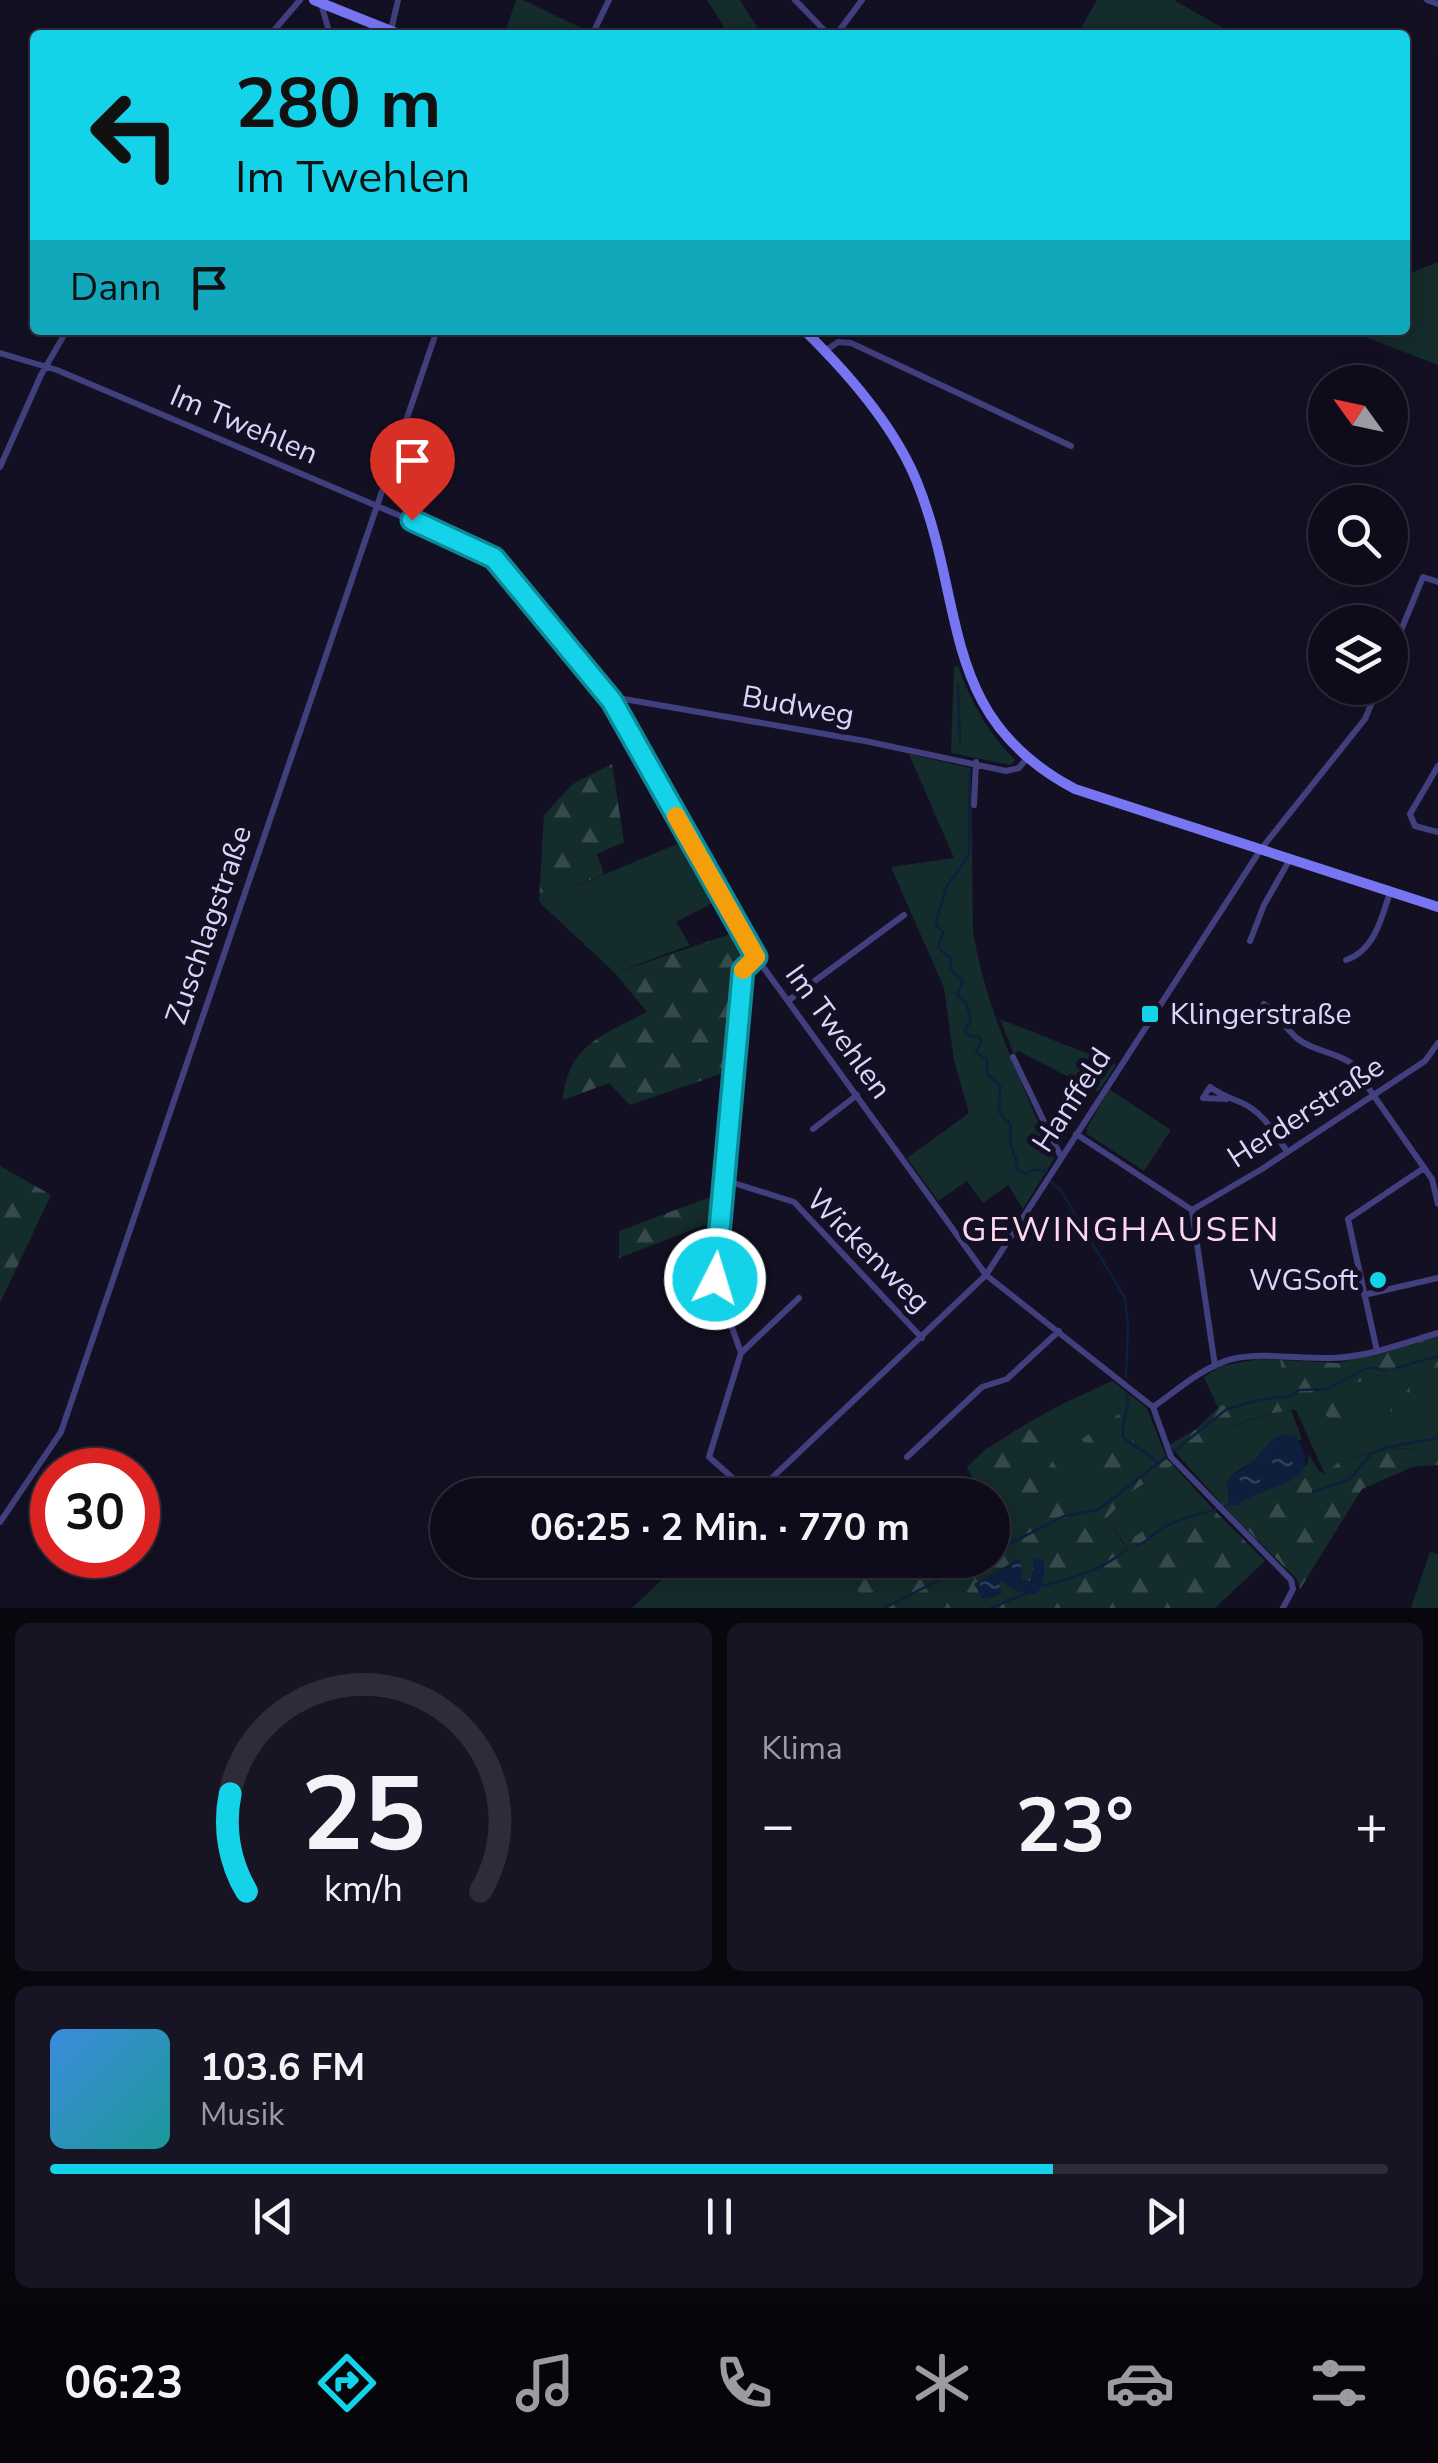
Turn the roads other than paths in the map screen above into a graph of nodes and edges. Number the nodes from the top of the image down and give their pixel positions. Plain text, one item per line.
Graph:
1 (300, 0) edge
2 (398, 0) edge
3 (610, 0) edge
4 (794, 0) edge
5 (862, 0) edge
6 (1427, 0) edge
7 (318, 1) edge
8 (1438, 4) edge
9 (275, 30) edge
10 (328, 30) edge
11 (389, 30) edge
12 (396, 30) edge
13 (595, 30) edge
14 (827, 30) edge
15 (837, 30) edge
16 (64, 335) edge
17 (435, 335) edge
18 (809, 335) edge
19 (825, 351) junction
20 (0, 354) edge
21 (46, 365) junction
22 (1071, 446) dead end
23 (0, 467) edge
24 (376, 505) junction
25 (1438, 582) edge
26 (1408, 614) edge
27 (612, 701) junction
28 (1370, 705) edge
29 (1026, 758) junction
30 (976, 762) junction
31 (1438, 766) edge
32 (974, 805) dead end
33 (1438, 832) edge
34 (1261, 849) junction
35 (1290, 858) junction
36 (1390, 891) junction
37 (1438, 907) edge
38 (904, 915) dead end
39 (1250, 941) dead end
40 (756, 957) junction
41 (1346, 960) dead end
42 (789, 1000) junction
43 (1284, 1023) dead end
44 (1438, 1043) edge
45 (1013, 1057) dead end
46 (1372, 1095) junction
47 (858, 1096) junction
48 (1226, 1099) dead end
49 (813, 1129) dead end
50 (1076, 1134) junction
51 (1286, 1150) junction
52 (1061, 1157) junction
53 (1424, 1168) junction
54 (724, 1180) junction
55 (1438, 1204) edge
56 (1192, 1210) junction
57 (986, 1274) junction
58 (1438, 1278) edge
59 (1364, 1295) junction
60 (799, 1298) dead end
61 (1059, 1331) junction
62 (1438, 1333) edge
63 (922, 1338) junction
64 (1377, 1351) junction
65 (741, 1353) junction
66 (1214, 1366) junction
67 (1152, 1407) junction
68 (907, 1458) dead end
69 (734, 1478) edge
70 (771, 1478) edge
71 (0, 1522) edge
72 (1283, 1608) edge

1 - 9 street
2 - 12 street
3 - 13 street
4 - 14 street
5 - 15 street
6 - 8 street
7 - 10 street
7 - 11 street
16 - 21 street
17 - 24 street, Zuschlagstraße
18 - 19 street
19 - 22 street
19 - 29 street
20 - 21 street, Im Twehlen
21 - 23 street
21 - 24 street, Im Twehlen
24 - 27 street, Im Twehlen
24 - 71 street, Zuschlagstraße
25 - 26 street
27 - 30 street, Budweg
27 - 40 street, Im Twehlen
28 - 34 street, Hanffeld
29 - 30 street, Budweg
29 - 34 street
30 - 32 street
31 - 33 street
34 - 35 street
34 - 50 street, Hanffeld
35 - 36 street
35 - 39 street
36 - 37 street
36 - 41 street
38 - 42 street
40 - 42 street, Im Twehlen
40 - 54 street
42 - 47 street, Im Twehlen
43 - 46 street
44 - 46 street, Herderstraße
45 - 52 street
46 - 51 street, Herderstraße
46 - 53 street
47 - 49 street
47 - 57 street, Im Twehlen
48 - 51 street
50 - 52 street, Hanffeld
50 - 56 street
51 - 56 street, Herderstraße
52 - 57 street, Hanffeld
53 - 55 street
53 - 59 street
54 - 63 street, Wickenweg
54 - 65 street
56 - 66 street
57 - 61 street, Im Twehlen
57 - 63 street, Hanffeld
58 - 59 street
59 - 64 street
60 - 65 street
61 - 67 street, Im Twehlen
61 - 68 street
62 - 64 street
63 - 70 street, Hanffeld
64 - 66 street
65 - 69 street
66 - 67 street
67 - 72 street

